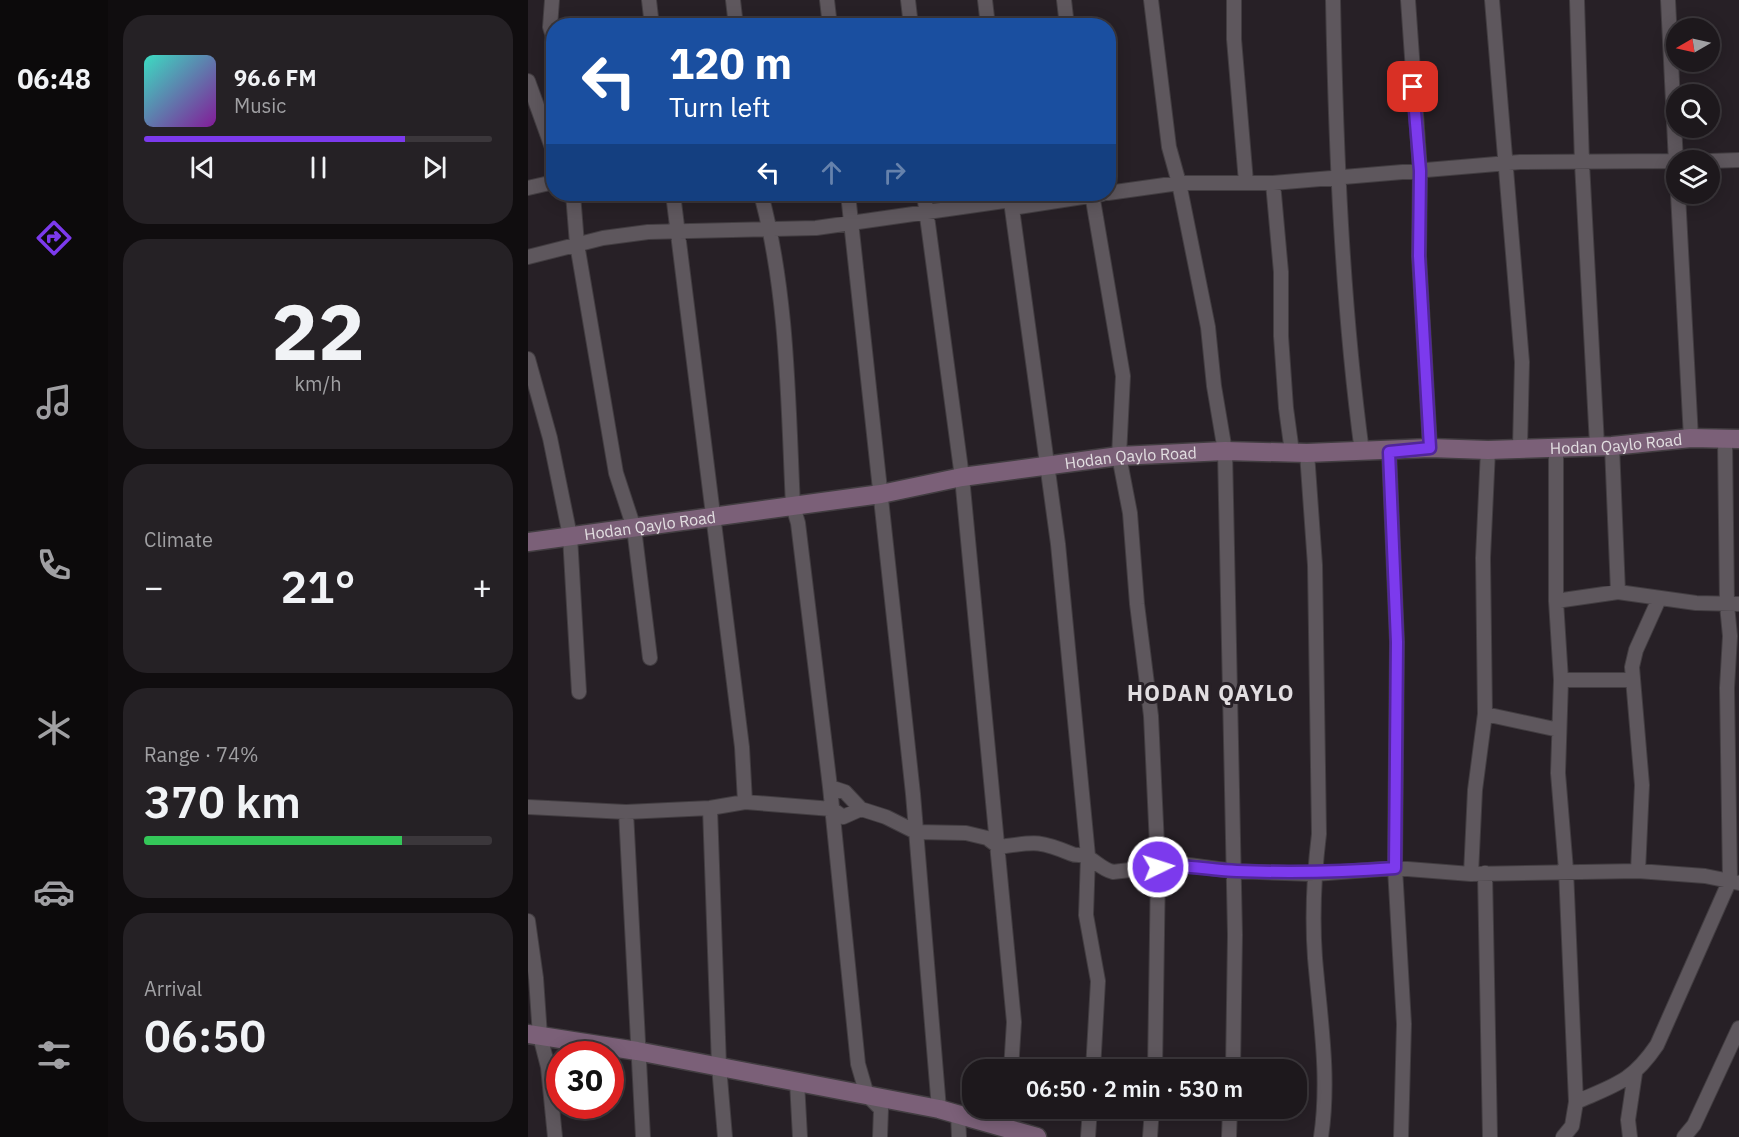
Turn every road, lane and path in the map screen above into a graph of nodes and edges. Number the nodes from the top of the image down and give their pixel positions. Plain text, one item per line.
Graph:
1 (552, 0) edge
2 (648, 0) edge
3 (733, 0) edge
4 (827, 0) edge
5 (908, 0) edge
6 (985, 0) edge
7 (1064, 0) edge
8 (1151, 0) edge
9 (1234, 0) edge
10 (1333, 0) edge
11 (1408, 0) edge
12 (1491, 0) edge
13 (1577, 0) edge
14 (1668, 0) edge
15 (551, 18) edge
16 (651, 18) edge
17 (735, 18) edge
18 (829, 18) edge
19 (910, 18) edge
20 (987, 18) edge
21 (1066, 18) edge
22 (528, 81) edge
23 (546, 131) edge
24 (1675, 150) edge
25 (1739, 160) edge
26 (1666, 161) edge
27 (1720, 161) edge
28 (1582, 163) junction
29 (1503, 164) junction
30 (1420, 171) junction
31 (1337, 177) junction
32 (1246, 182) junction
33 (1179, 183) junction
34 (1273, 183) junction
35 (546, 184) edge
36 (528, 188) edge
37 (1116, 192) edge
38 (574, 201) edge
39 (674, 201) edge
40 (763, 201) edge
41 (849, 201) edge
42 (924, 201) edge
43 (1004, 201) edge
44 (1011, 201) edge
45 (1101, 201) edge
46 (1679, 204) edge
47 (925, 212) junction
48 (850, 221) junction
49 (771, 229) junction
50 (679, 233) junction
51 (577, 244) junction
52 (528, 257) edge
53 (528, 359) edge
54 (1691, 438) junction
55 (1732, 440) edge
56 (1605, 446) junction
57 (1556, 447) junction
58 (1430, 448) junction
59 (1520, 448) junction
60 (1488, 450) junction
61 (1225, 451) junction
62 (1300, 452) junction
63 (1362, 452) junction
64 (1389, 452) junction
65 (1119, 456) junction
66 (1047, 466) junction
67 (962, 477) junction
68 (881, 494) junction
69 (793, 506) junction
70 (712, 517) junction
71 (634, 528) junction
72 (570, 536) junction
73 (528, 542) edge
74 (1618, 592) junction
75 (1659, 598) junction
76 (1556, 601) junction
77 (1733, 604) edge
78 (650, 658) dead end
79 (1561, 680) junction
80 (1632, 680) junction
81 (579, 692) dead end
82 (1485, 714) junction
83 (1559, 730) junction
84 (830, 787) junction
85 (745, 802) junction
86 (528, 807) edge
87 (710, 808) junction
88 (832, 809) junction
89 (861, 809) junction
90 (626, 812) junction
91 (916, 832) junction
92 (999, 847) junction
93 (1088, 856) junction
94 (1158, 867) junction
95 (1395, 868) junction
96 (1566, 870) junction
97 (1233, 871) junction
98 (1638, 871) junction
99 (1314, 874) junction
100 (1478, 874) junction
101 (1735, 882) edge
102 (528, 921) edge
103 (1739, 1028) edge
104 (534, 1035) edge
105 (637, 1051) junction
106 (1012, 1059) edge
107 (1094, 1059) edge
108 (1155, 1059) edge
109 (1233, 1059) edge
110 (719, 1066) junction
111 (1635, 1073) junction
112 (797, 1082) junction
113 (867, 1095) junction
114 (1576, 1102) junction
115 (939, 1109) junction
116 (958, 1114) junction
117 (1007, 1119) edge
118 (1089, 1119) edge
119 (1151, 1119) edge
120 (1230, 1119) edge
121 (1006, 1127) junction
122 (1033, 1136) edge
123 (555, 1137) edge
124 (644, 1137) edge
125 (725, 1137) edge
126 (800, 1137) edge
127 (880, 1137) edge
128 (959, 1137) edge
129 (1088, 1137) edge
130 (1150, 1137) edge
131 (1229, 1137) edge
132 (1321, 1137) edge
133 (1401, 1137) edge
134 (1490, 1137) edge
135 (1563, 1137) edge
136 (1630, 1137) edge
137 (1684, 1137) edge

1 - 15 street
2 - 16 street
3 - 17 street
4 - 18 street
5 - 19 street
6 - 20 street
7 - 21 street
8 - 33 street
9 - 32 street
10 - 31 street
11 - 30 street
12 - 29 street
13 - 28 street
14 - 24 street
22 - 23 street
25 - 27 street
26 - 28 street
28 - 29 street
28 - 56 street
29 - 30 street
29 - 59 street
30 - 31 street
30 - 58 street
31 - 34 street
31 - 63 street
32 - 33 street
32 - 34 street
33 - 37 street
33 - 61 street
34 - 62 street
35 - 36 street
38 - 51 street
39 - 50 street
40 - 49 street
41 - 48 street
42 - 47 street
43 - 47 street
44 - 66 street
45 - 65 street
46 - 54 street
47 - 48 street
47 - 67 street
48 - 49 street
48 - 68 street
49 - 50 street
49 - 69 street
50 - 51 street
50 - 70 street
51 - 52 street
51 - 71 street
53 - 72 street
54 - 55 street, Hodan Qaylo Road
54 - 56 street, Hodan Qaylo Road
55 - 77 street
56 - 57 street, Hodan Qaylo Road
56 - 74 street
57 - 59 street, Hodan Qaylo Road
57 - 76 street
58 - 60 street, Hodan Qaylo Road
58 - 64 street, Hodan Qaylo Road
59 - 60 street, Hodan Qaylo Road
60 - 82 street
61 - 62 street, Hodan Qaylo Road
61 - 65 street, Hodan Qaylo Road
61 - 97 street
62 - 63 street, Hodan Qaylo Road
62 - 99 street
63 - 64 street, Hodan Qaylo Road
64 - 95 street
65 - 66 street, Hodan Qaylo Road
65 - 94 street
66 - 67 street, Hodan Qaylo Road
66 - 93 street
67 - 68 street, Hodan Qaylo Road
67 - 92 street
68 - 69 street, Hodan Qaylo Road
68 - 91 street
69 - 70 street, Hodan Qaylo Road
69 - 84 street
70 - 71 street, Hodan Qaylo Road
70 - 85 street
71 - 72 street, Hodan Qaylo Road
71 - 78 street
72 - 73 street, Hodan Qaylo Road
72 - 81 street
74 - 75 street
74 - 76 street
75 - 77 street
75 - 80 street
76 - 79 street
77 - 101 street
79 - 80 street
79 - 83 street
80 - 98 street
82 - 83 street
82 - 100 street
83 - 96 street
84 - 88 street
84 - 89 street
85 - 87 street
85 - 88 street
86 - 90 street
87 - 90 street
87 - 110 street
88 - 89 street
88 - 113 street
89 - 91 street
90 - 105 street
91 - 92 street
91 - 115 street
92 - 93 street
92 - 106 street
93 - 94 street
93 - 107 street
94 - 97 street
94 - 108 street
95 - 99 street
95 - 100 street
95 - 133 street
96 - 98 street
96 - 100 street
96 - 114 street
97 - 99 street
97 - 109 street
98 - 101 street
99 - 132 street
100 - 134 street
101 - 111 street
102 - 104 street
103 - 137 street
104 - 105 street
104 - 123 street
105 - 110 street
105 - 124 street
110 - 112 street
110 - 125 street
111 - 114 street
111 - 136 street
112 - 113 street
112 - 126 street
113 - 115 street
113 - 127 street
114 - 135 street
115 - 116 street
116 - 121 street
116 - 128 street
117 - 121 street
118 - 129 street
119 - 130 street
120 - 131 street
121 - 122 street

